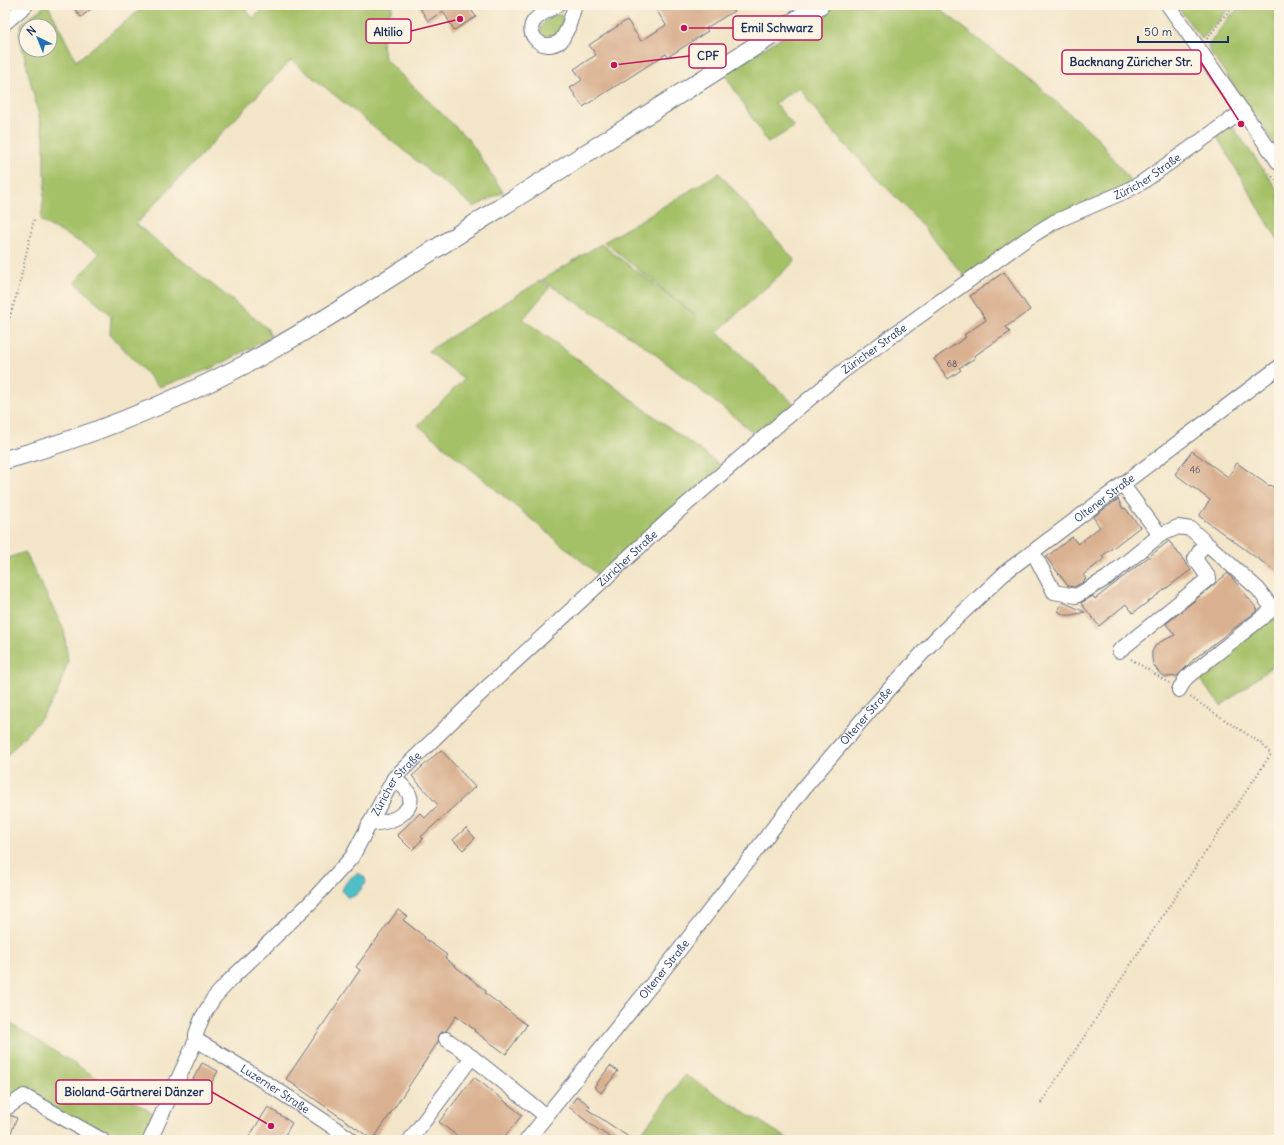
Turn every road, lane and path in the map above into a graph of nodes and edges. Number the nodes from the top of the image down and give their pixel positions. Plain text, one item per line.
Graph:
1 (26, 5) edge
2 (558, 5) edge
3 (574, 5) edge
4 (820, 5) edge
5 (1168, 5) edge
6 (1236, 5) edge
7 (8, 14) edge
8 (1197, 47) junction
9 (1243, 111) junction
10 (1279, 163) edge
11 (34, 220) dead end
12 (5, 333) edge
13 (1279, 367) edge
14 (5, 460) edge
15 (1122, 484) junction
16 (1160, 534) junction
17 (1205, 542) junction
18 (1033, 552) junction
19 (1119, 651) joint
20 (1179, 690) junction
21 (394, 778) junction
22 (369, 824) junction
23 (446, 1038) dead end
24 (196, 1040) junction
25 (472, 1057) junction
26 (1041, 1103) dead end
27 (8, 1107) dead end
28 (546, 1116) junction
29 (102, 1140) edge
30 (150, 1140) edge
31 (352, 1140) edge
32 (410, 1140) edge
33 (527, 1140) edge

1 - 7 street
2 - 3 street
4 - 14 main road
5 - 8 street
6 - 8 path
8 - 9 street
9 - 10 street
9 - 21 street, Züricher Straße
11 - 12 path
13 - 15 street, Oltener Straße
15 - 16 street
15 - 18 street, Oltener Straße
16 - 17 street
16 - 18 street
17 - 19 street
17 - 20 street
18 - 28 street, Oltener Straße
19 - 20 path
20 - 26 path
21 - 22 street, Züricher Straße
21 - 22 street
22 - 24 street, Züricher Straße
23 - 25 street
24 - 30 street, Züricher Straße
24 - 31 street, Luzerner Straße
25 - 28 street
25 - 32 street
27 - 29 street
28 - 33 street, Oltener Straße

